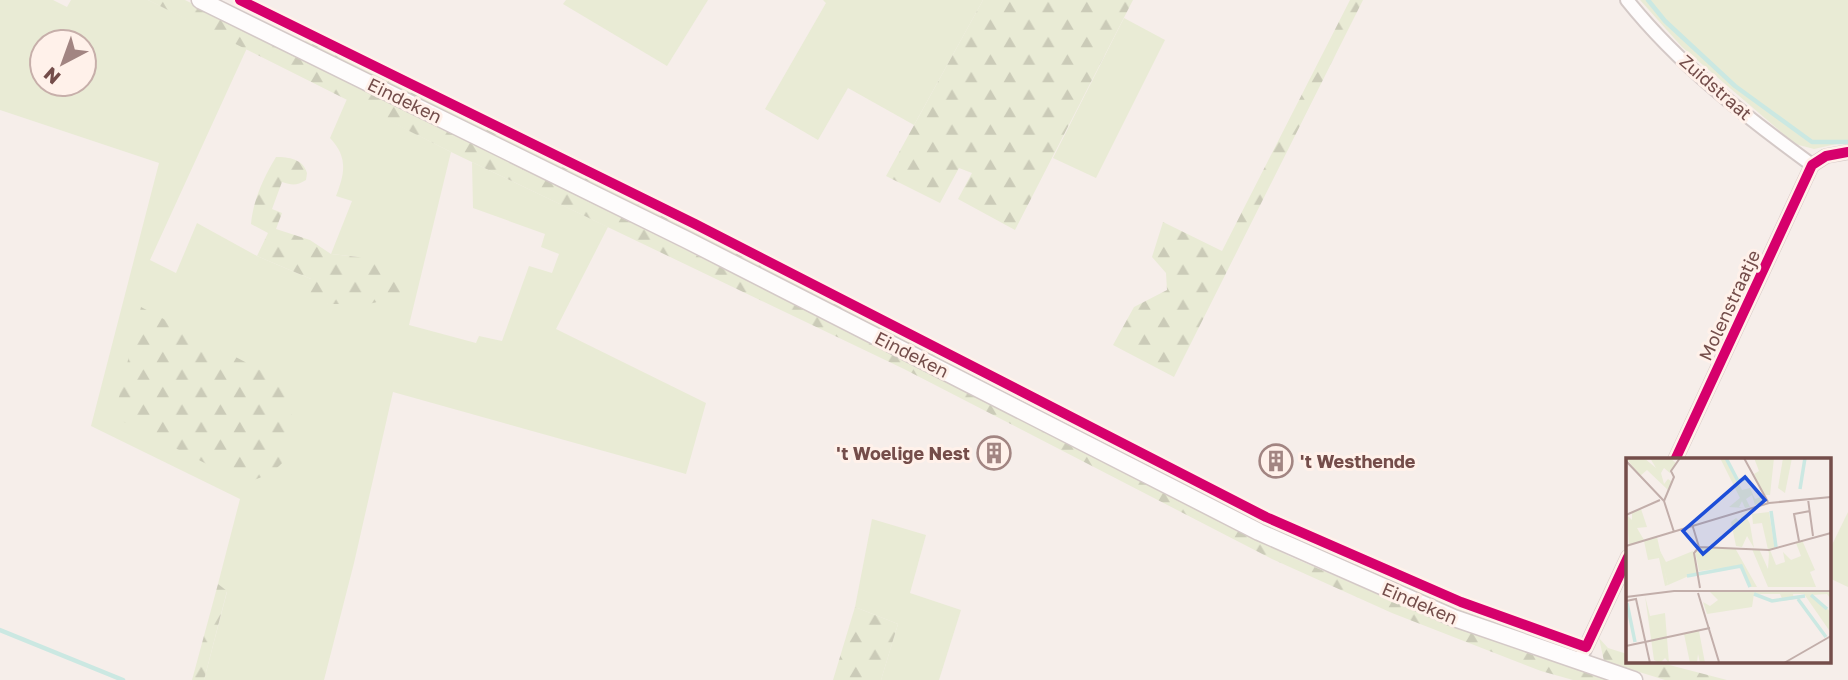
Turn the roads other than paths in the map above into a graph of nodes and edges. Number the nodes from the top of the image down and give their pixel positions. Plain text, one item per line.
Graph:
1 (200, 0) edge
2 (1627, 0) edge
3 (1848, 152) edge
4 (1812, 164) junction
5 (1676, 458) edge
6 (1626, 561) edge
7 (1579, 662) junction
8 (1634, 680) edge

1 - 7 street, Eindeken
2 - 4 street, Zuidstraat
3 - 4 street
4 - 5 street, Molenstraatje
6 - 7 street
7 - 8 street, Eindeken

